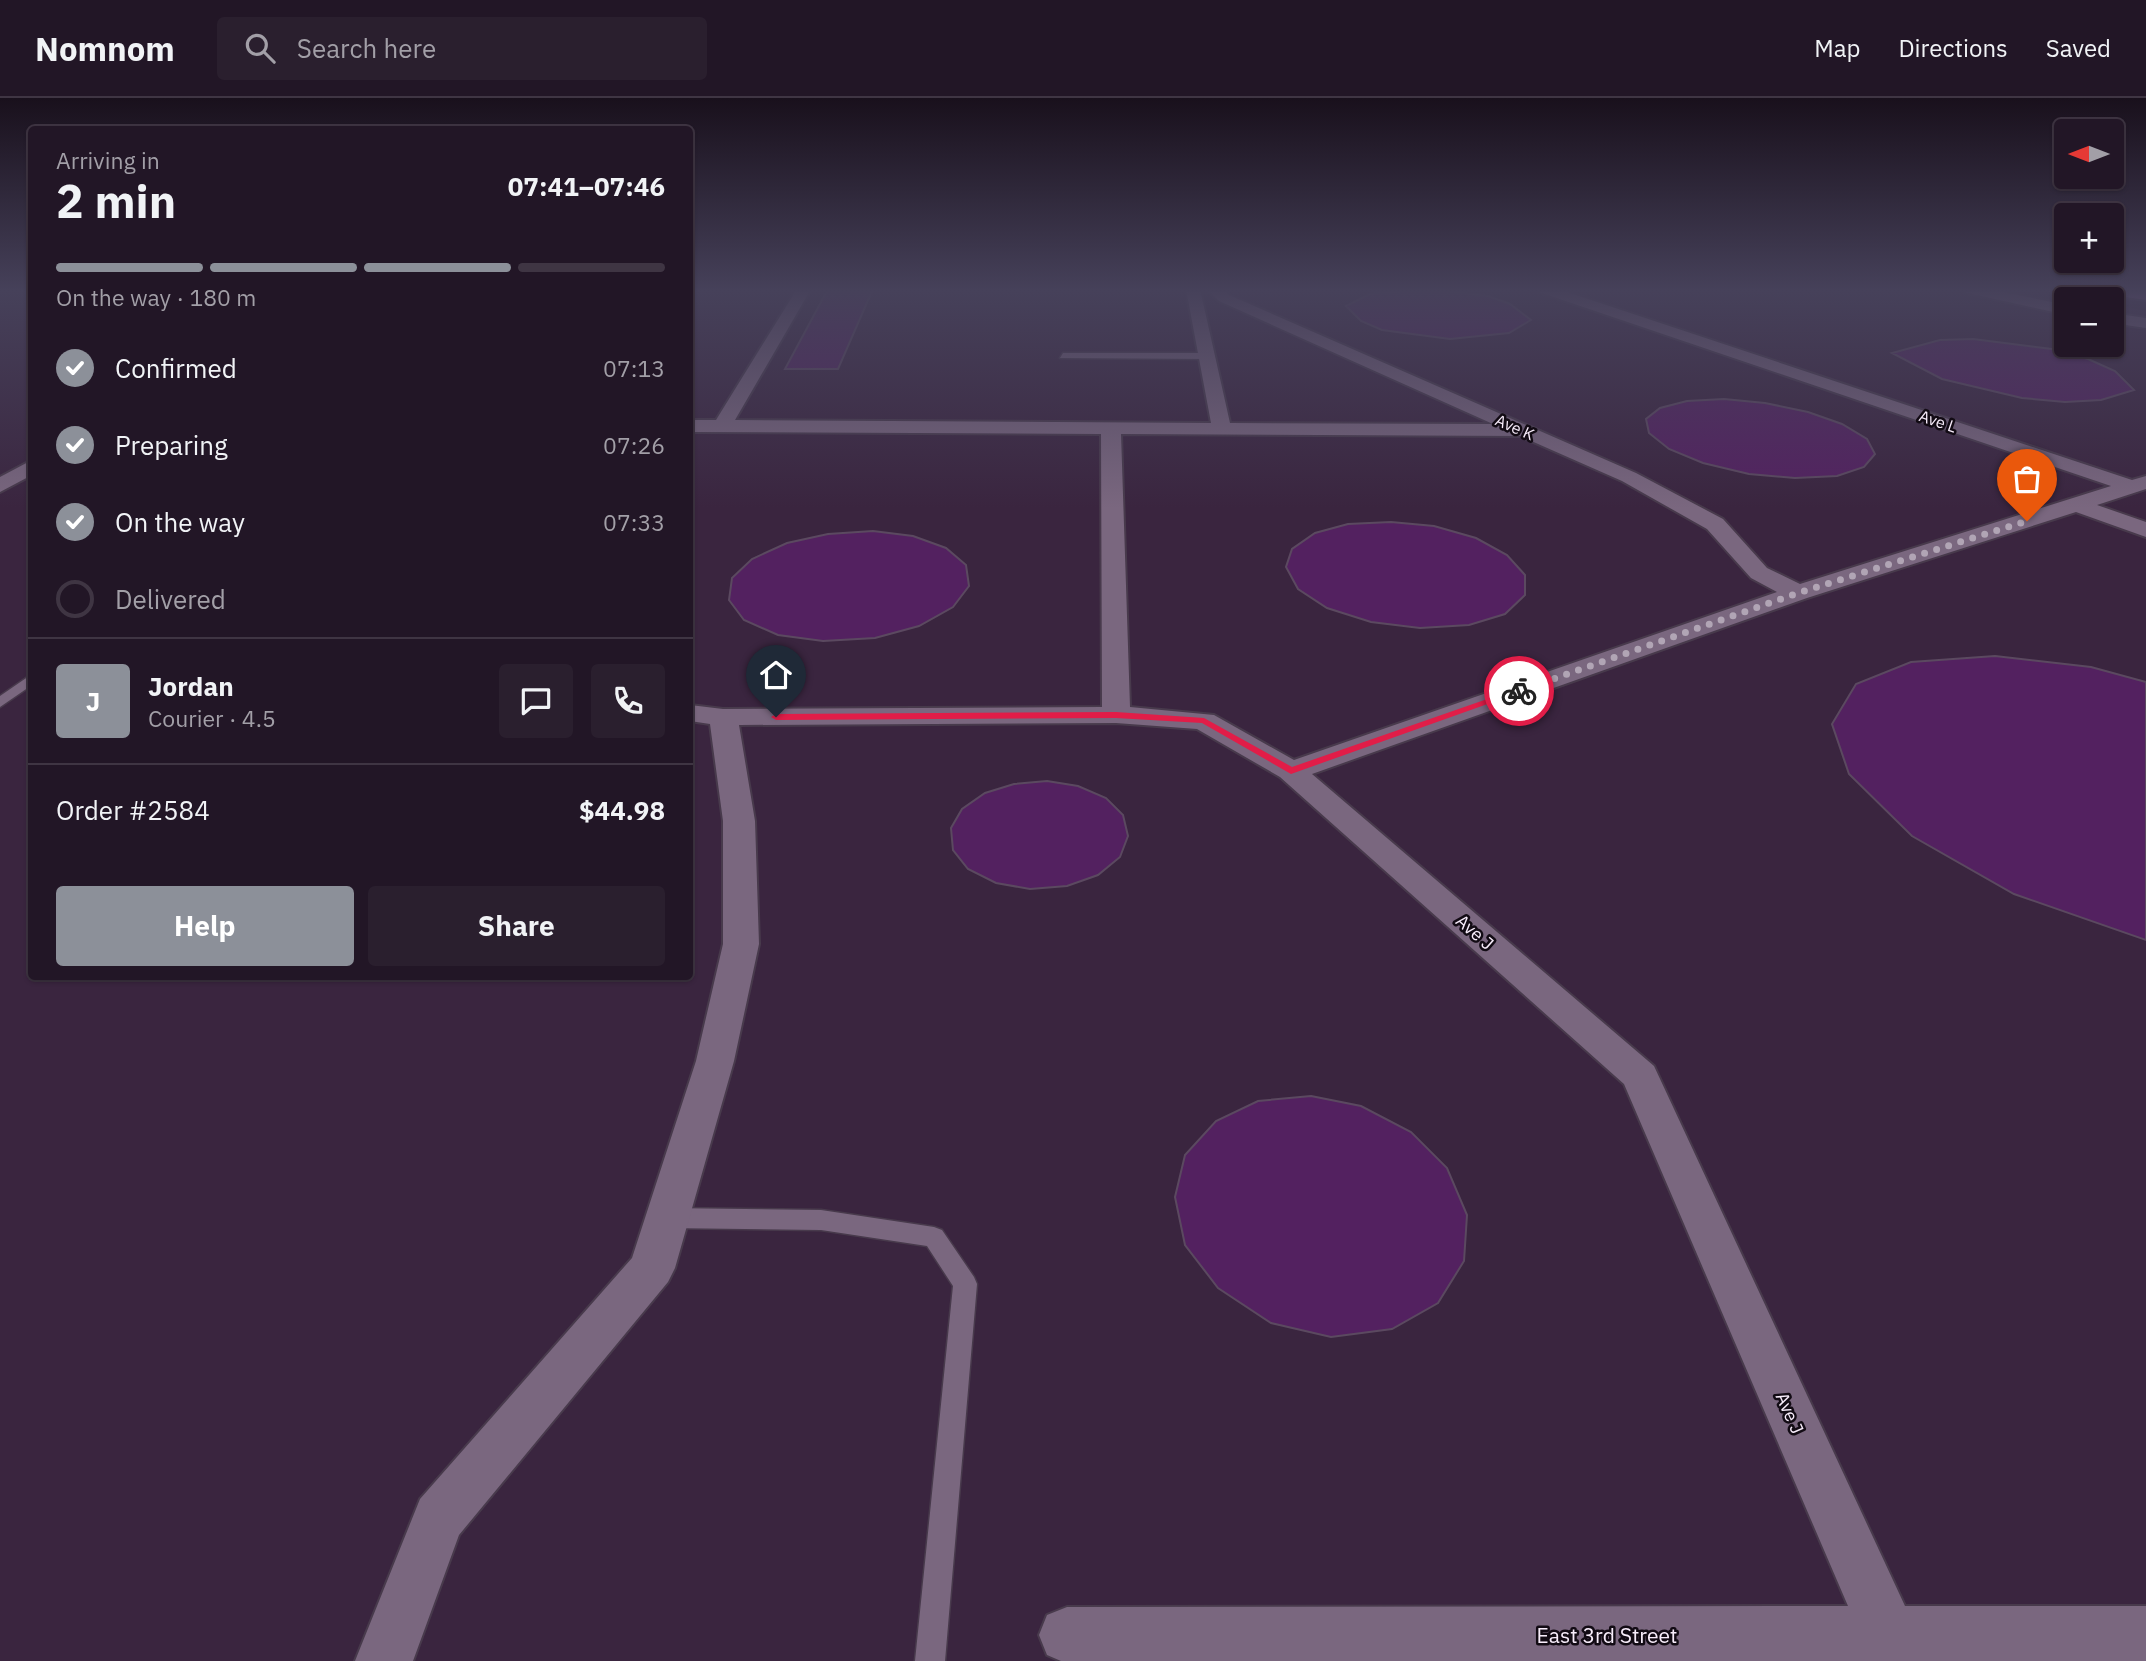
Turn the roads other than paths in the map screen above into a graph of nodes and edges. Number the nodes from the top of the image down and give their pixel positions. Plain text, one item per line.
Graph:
1 (760, 362) edge
2 (1208, 362) edge
3 (1368, 362) edge
4 (1767, 362) edge
5 (693, 426) edge
6 (722, 426) junction
7 (1221, 427) junction
8 (1111, 429) junction
9 (1522, 430) junction
10 (28, 468) edge
11 (2139, 484) edge
12 (0, 486) edge
13 (2078, 505) junction
14 (2146, 530) edge
15 (1798, 593) junction
16 (28, 681) edge
17 (0, 703) edge
18 (706, 715) edge
19 (1116, 715) junction
20 (1291, 771) junction
21 (667, 1219) junction
22 (2146, 1634) edge
23 (1068, 1635) dead end
24 (1896, 1648) edge
25 (384, 1661) edge
26 (930, 1661) edge

1 - 6 street
2 - 7 street
3 - 9 street, Ave K
4 - 11 street, Ave L
5 - 6 street
6 - 8 street
7 - 8 street
7 - 9 street
8 - 19 street
9 - 15 street, Ave K
10 - 12 street
11 - 13 street
13 - 14 street
13 - 15 street
15 - 20 street
16 - 17 lane
18 - 19 street, Ave J
18 - 21 street
19 - 20 street, Ave J
20 - 24 street, Ave J
21 - 25 street
21 - 26 lane
22 - 24 street, East 3rd Street
23 - 24 street, East 3rd Street

